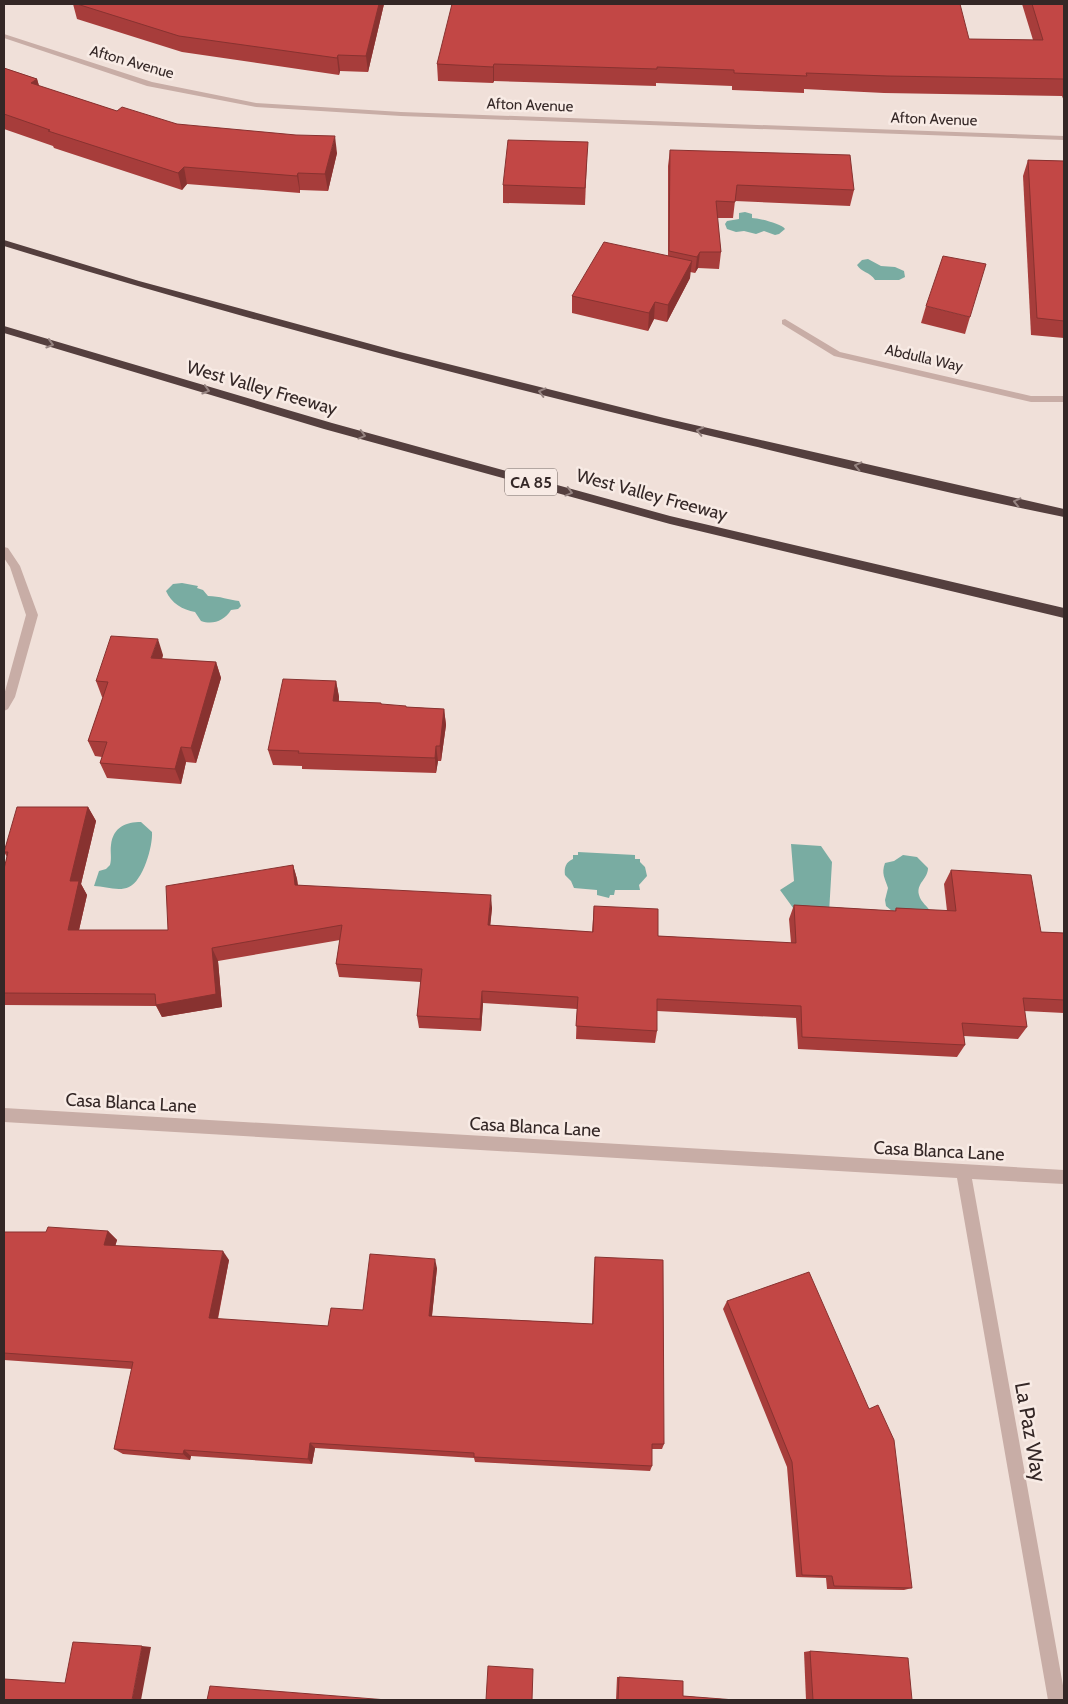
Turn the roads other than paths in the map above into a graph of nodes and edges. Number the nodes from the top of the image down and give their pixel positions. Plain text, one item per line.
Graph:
1 (4, 36) edge
2 (1064, 138) edge
3 (4, 243) edge
4 (785, 322) dead end
5 (4, 329) edge
6 (1064, 399) edge
7 (1064, 513) edge
8 (4, 551) edge
9 (1064, 613) edge
10 (4, 706) edge
11 (4, 1115) edge
12 (963, 1171) junction
13 (1064, 1177) edge
14 (1057, 1700) edge

1 - 2 street, Afton Avenue
7 -> 3 highway
4 - 6 street, Abdulla Way
5 -> 9 highway, West Valley Freeway / CA 85
8 - 10 street
11 - 12 street, Casa Blanca Lane
12 - 13 street, Casa Blanca Lane
12 - 14 street, La Paz Way

